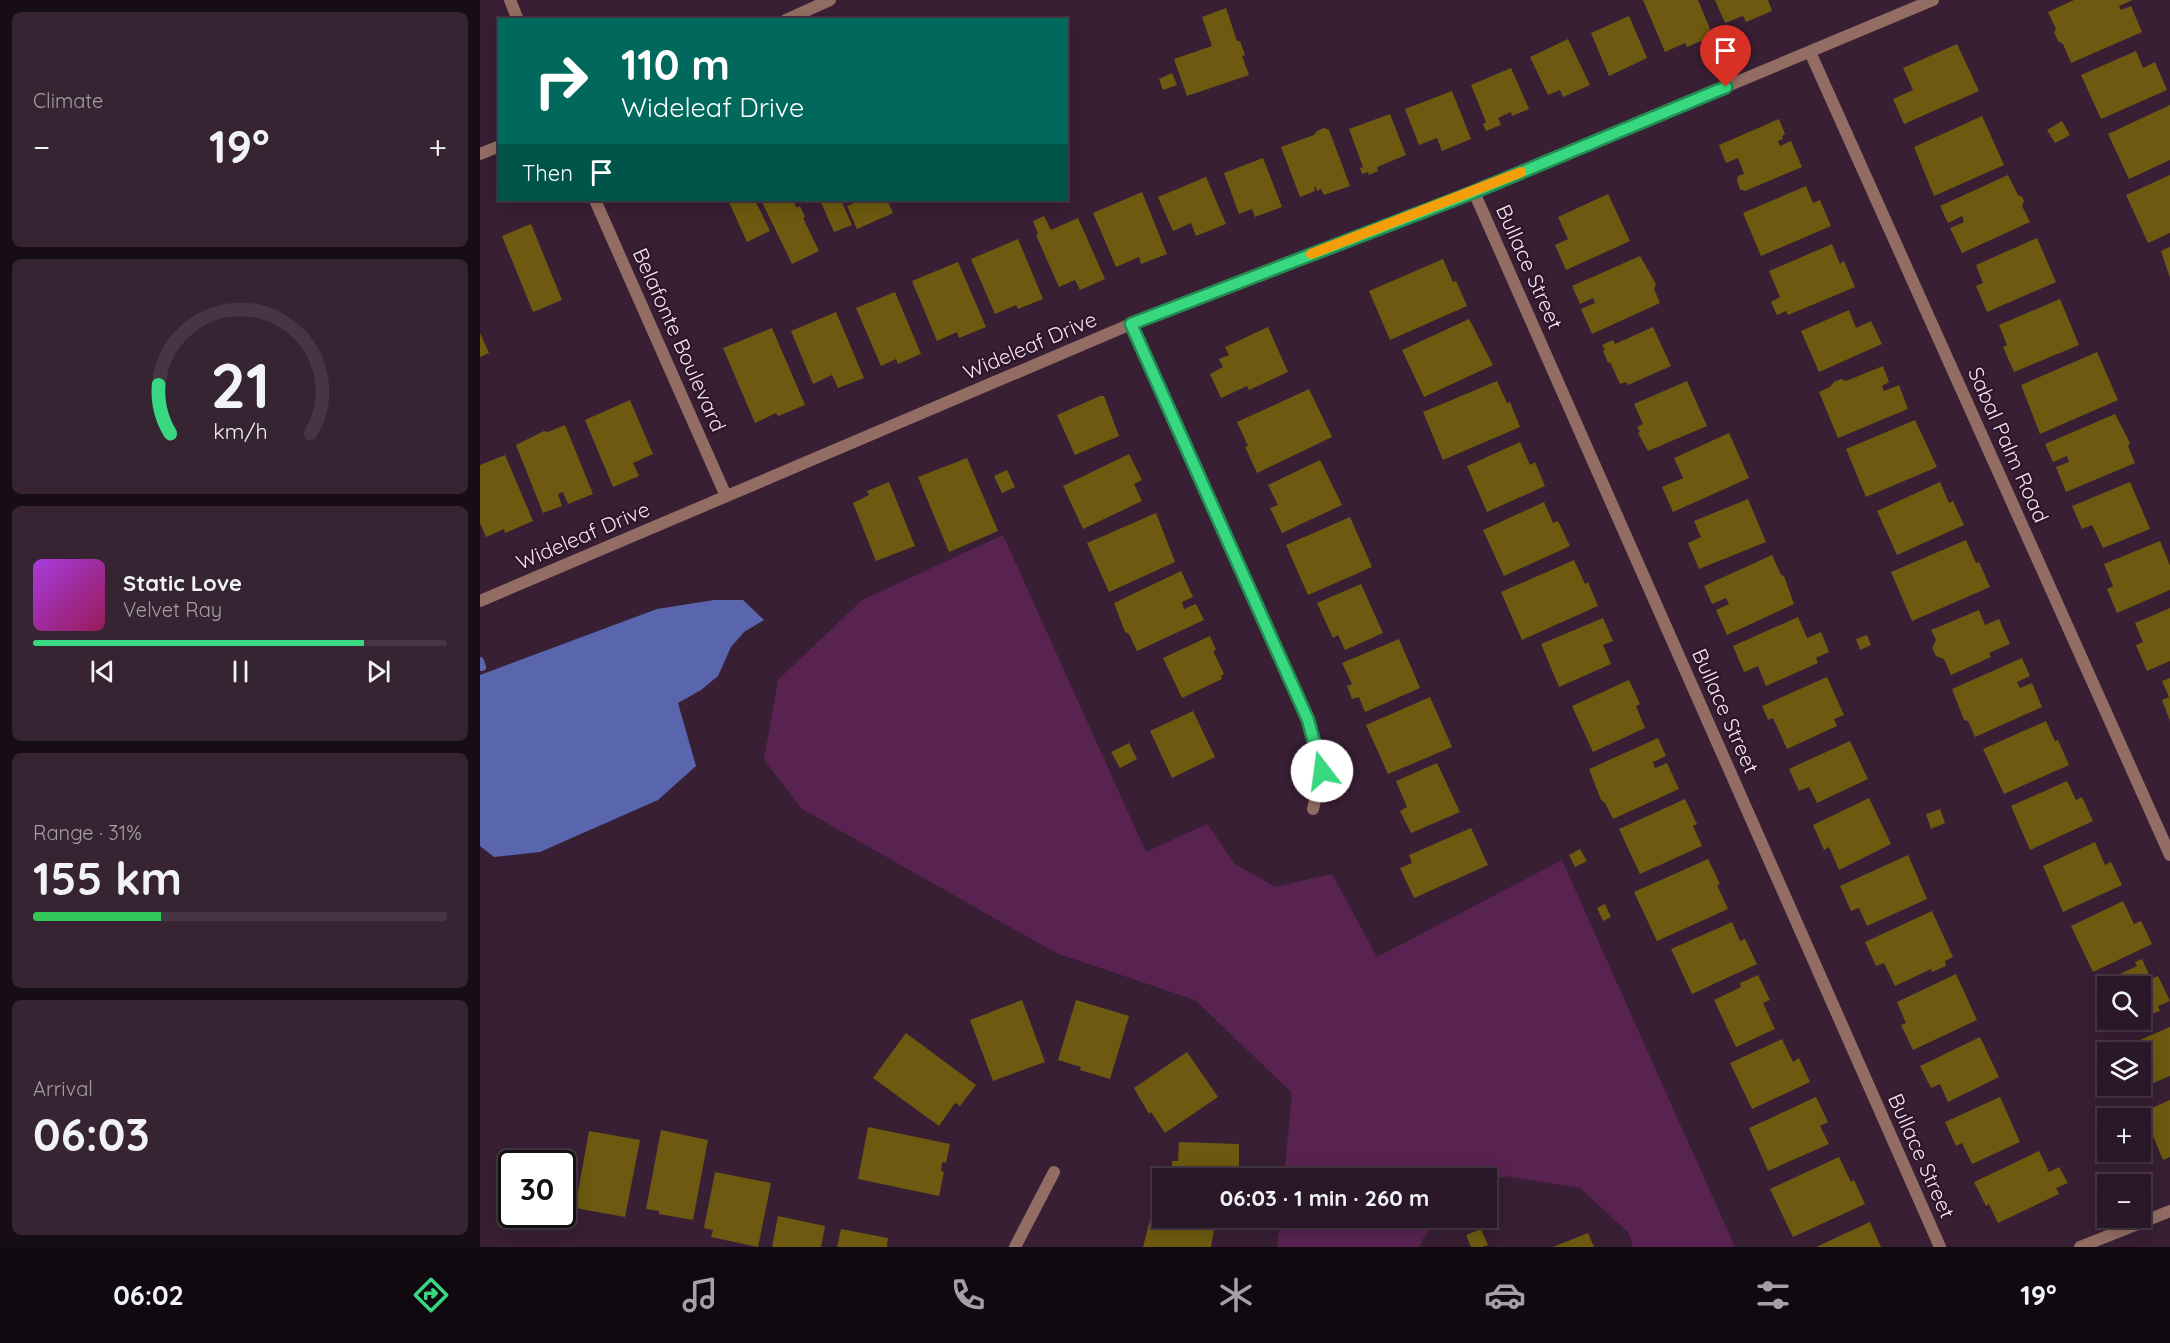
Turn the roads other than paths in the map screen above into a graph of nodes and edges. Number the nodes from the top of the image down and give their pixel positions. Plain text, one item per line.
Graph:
1 (510, 0) edge
2 (830, 0) edge
3 (1933, 0) edge
4 (517, 18) edge
5 (790, 18) edge
6 (1810, 52) junction
7 (498, 147) edge
8 (480, 154) edge
9 (1474, 192) junction
10 (595, 201) edge
11 (1131, 324) junction
12 (726, 496) junction
13 (480, 601) edge
14 (1313, 809) dead end
15 (2170, 855) edge
16 (1054, 1172) dead end
17 (2170, 1211) edge
18 (1015, 1247) edge
19 (1940, 1247) edge
20 (2080, 1247) edge

1 - 4 street
2 - 5 street
3 - 6 street, Wideleaf Drive
6 - 9 street, Wideleaf Drive
6 - 15 street, Sabal Palm Road
7 - 8 street
9 - 11 street, Wideleaf Drive
9 - 19 street, Bullace Street
10 - 12 street, Belafonte Boulevard
11 - 12 street, Wideleaf Drive
11 - 14 street
12 - 13 street, Wideleaf Drive
16 - 18 street
17 - 20 street

